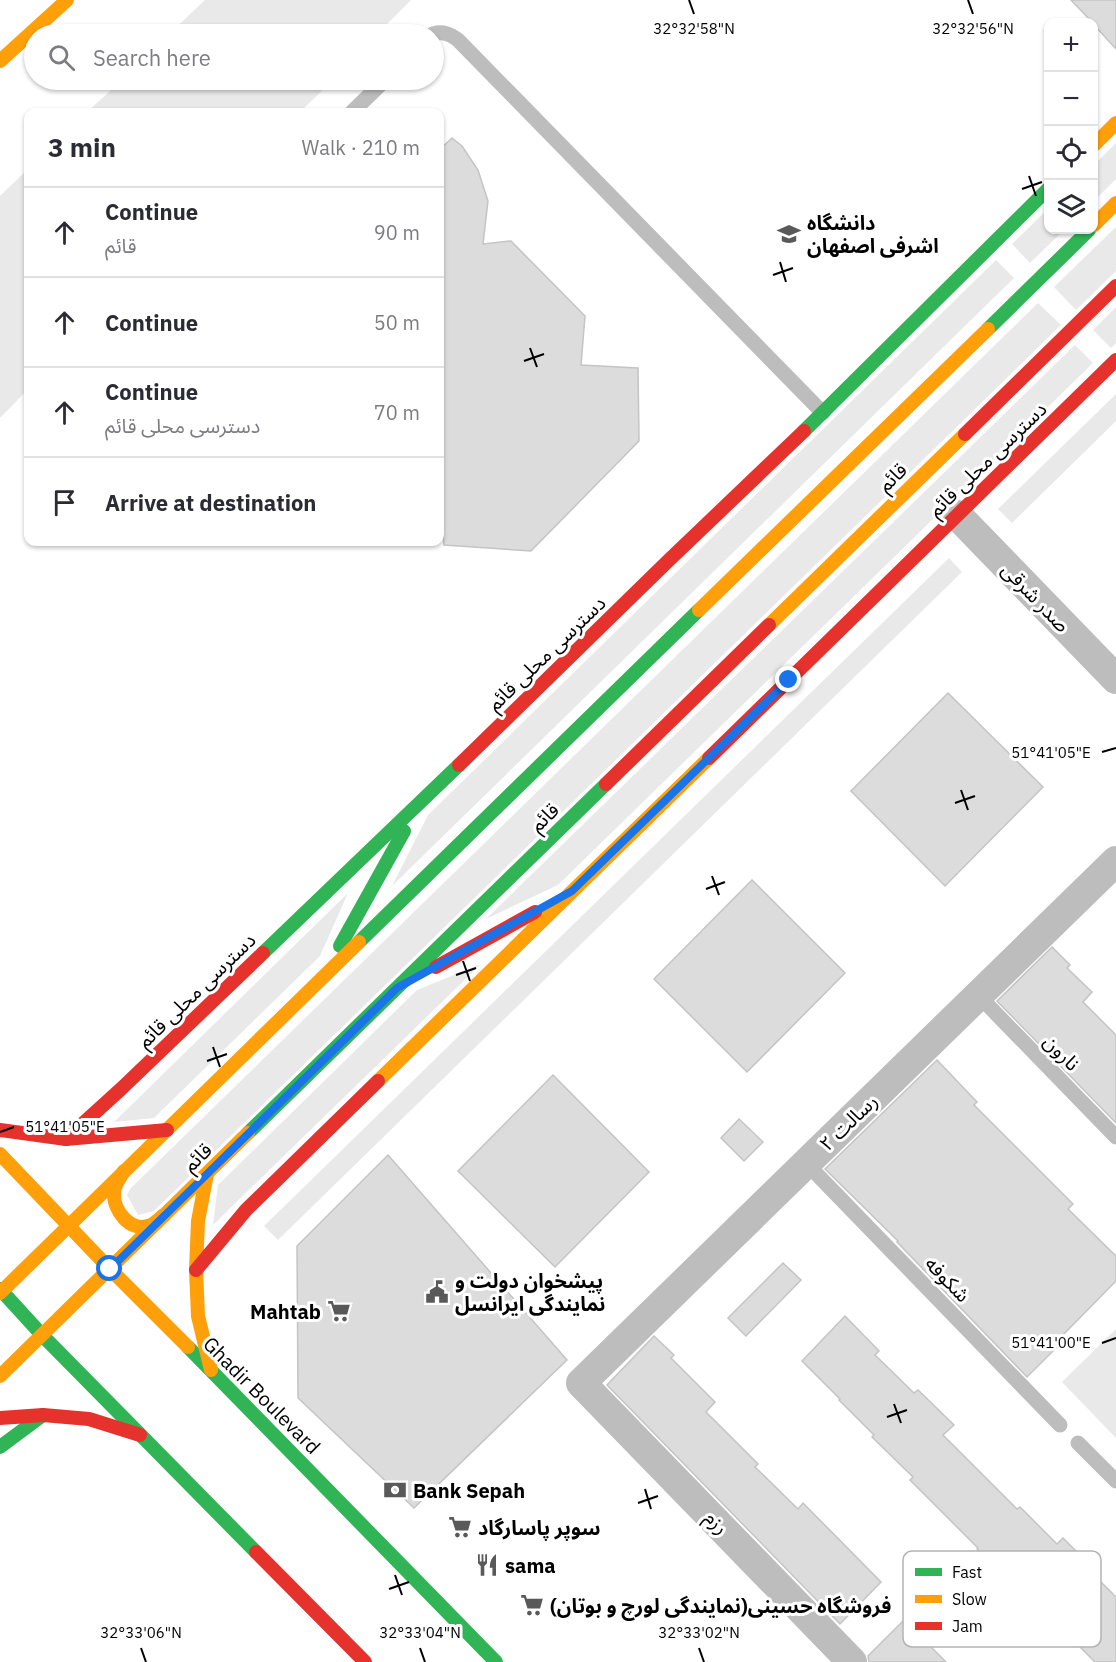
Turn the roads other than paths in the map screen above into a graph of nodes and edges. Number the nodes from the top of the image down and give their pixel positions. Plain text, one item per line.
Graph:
1 (67, 0) edge
2 (41, 24) edge
3 (444, 33) edge
4 (24, 39) edge
5 (0, 61) edge
6 (375, 90) edge
7 (356, 108) edge
8 (1116, 123) edge
9 (1098, 141) edge
10 (1044, 193) edge
11 (1116, 203) edge
12 (1098, 221) edge
13 (1085, 234) edge
14 (1116, 286) edge
15 (1116, 360) edge
16 (823, 413) junction
17 (957, 515) junction
18 (1116, 679) edge
19 (420, 803) junction
20 (1116, 861) edge
21 (572, 891) junction
22 (323, 977) junction
23 (397, 988) junction
24 (978, 995) junction
25 (0, 1130) edge
26 (167, 1130) junction
27 (1116, 1137) edge
28 (66, 1139) junction
29 (0, 1154) edge
30 (806, 1163) junction
31 (124, 1171) junction
32 (207, 1174) junction
33 (164, 1215) junction
34 (69, 1225) junction
35 (110, 1269) junction
36 (196, 1270) junction
37 (1, 1291) edge
38 (42, 1335) junction
39 (0, 1355) edge
40 (0, 1370) edge
41 (211, 1370) junction
42 (0, 1376) edge
43 (581, 1383) joint
44 (43, 1415) junction
45 (0, 1418) edge
46 (1060, 1425) dead end
47 (144, 1436) junction
48 (1078, 1443) dead end
49 (0, 1447) edge
50 (1116, 1481) edge
51 (365, 1662) edge
52 (496, 1662) edge
53 (852, 1662) edge

1 - 2 main road
3 - 16 lane
4 - 5 main road
6 - 7 lane
8 - 9 main road
10 - 16 main road, دسترسی محلی قائم
11 - 12 main road
13 - 22 main road, قائم
14 - 23 main road, قائم
15 - 17 main road, دسترسی محلی قائم
16 - 19 main road, دسترسی محلی قائم
17 - 18 street, صدر شرقی
17 - 21 main road, دسترسی محلی قائم
19 - 22 main road
19 - 28 main road, دسترسی محلی قائم
20 - 24 street, رسالت ۲
21 - 23 main road
21 - 36 main road, دسترسی محلی قائم
22 - 26 main road, قائم
23 - 32 main road, قائم
24 - 27 lane, نارون
24 - 30 street, رسالت ۲
25 - 28 main road
26 - 28 main road
26 - 31 main road, قائم
29 - 34 main road, Ghadir Boulevard
30 - 43 street, رسالت ۲
30 - 46 lane, شکوفه
31 - 33 main road
31 - 34 main road, قائم
32 - 33 main road, قائم
32 - 36 main road
33 - 35 main road, قائم
34 - 35 main road, Ghadir Boulevard
34 - 37 main road, قائم
35 - 38 main road, قائم
35 - 41 main road, Ghadir Boulevard
36 - 41 main road
37 - 38 main road
38 - 42 main road, قائم
38 - 47 main road
39 - 40 main road
41 - 52 main road, Ghadir Boulevard
43 - 53 street, رزم
44 - 45 main road
44 - 47 main road
44 - 49 main road
47 - 51 main road
48 - 50 lane

